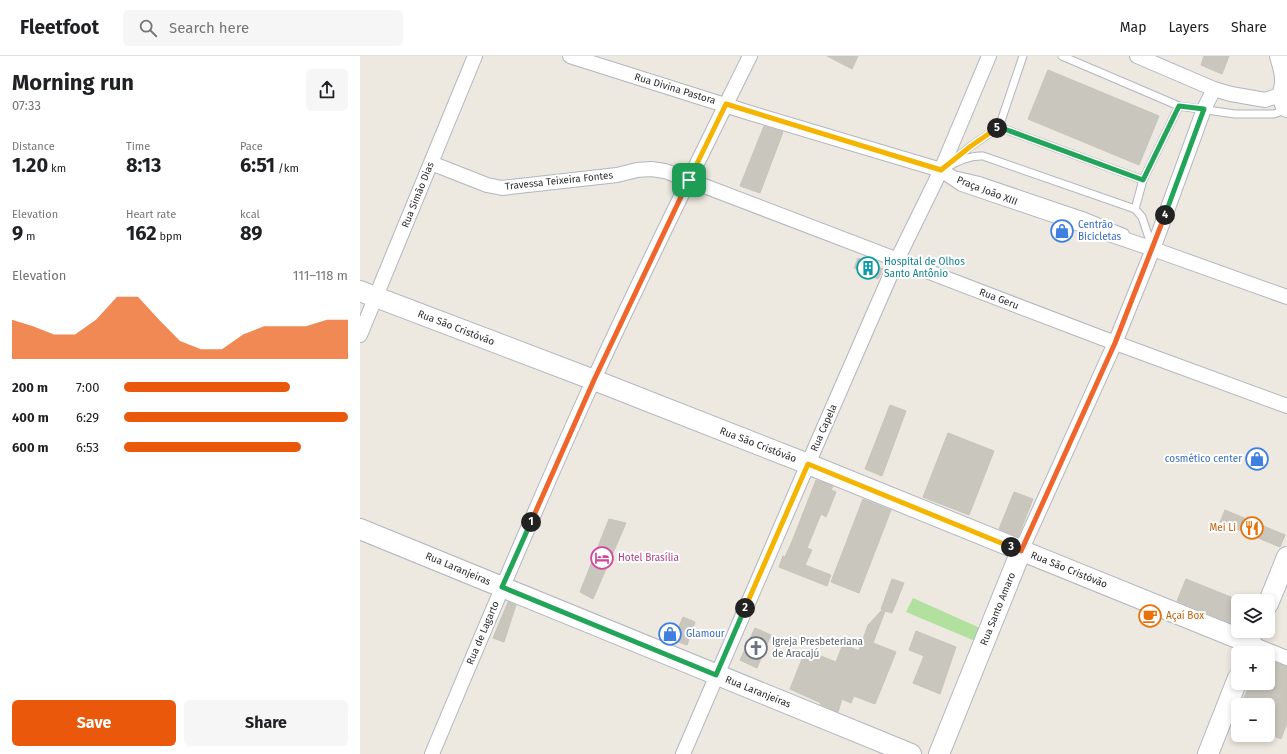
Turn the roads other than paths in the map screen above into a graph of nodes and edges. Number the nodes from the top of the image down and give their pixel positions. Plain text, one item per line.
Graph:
1 (475, 56) edge
2 (570, 56) edge
3 (750, 56) edge
4 (989, 56) edge
5 (1023, 56) edge
6 (1062, 56) edge
7 (1137, 56) edge
8 (1280, 56) edge
9 (1214, 89) junction
10 (1285, 100) edge
11 (726, 104) junction
12 (1179, 106) junction
13 (1204, 109) junction
14 (999, 127) junction
15 (431, 164) junction
16 (941, 170) junction
17 (689, 180) junction
18 (1143, 180) junction
19 (1135, 209) junction
20 (1153, 249) junction
21 (897, 260) junction
22 (368, 294) edge
23 (1287, 298) edge
24 (360, 334) edge
25 (1115, 343) junction
26 (594, 380) junction
27 (1287, 406) edge
28 (808, 464) junction
29 (360, 529) edge
30 (1021, 551) junction
31 (1287, 557) edge
32 (502, 587) junction
33 (1272, 594) edge
34 (1252, 643) edge
35 (1287, 658) edge
36 (716, 675) junction
37 (1233, 690) edge
38 (432, 754) edge
39 (683, 754) edge
40 (911, 754) edge
41 (940, 754) edge
42 (1208, 754) edge

1 - 15 street, Rua Simão Dias
2 - 11 street, Rua Divina Pastora
3 - 11 street, Rua de Lagarto
4 - 16 street
5 - 14 lane
6 - 12 lane
7 - 9 street
8 - 10 street
9 - 10 street
9 - 13 street, Rua Santo Amaro
10 - 13 lane
11 - 16 street, Rua Divina Pastora
11 - 17 street, Rua de Lagarto
12 - 13 lane
12 - 18 lane
13 - 20 street, Rua Santo Amaro
14 - 16 lane
14 - 18 lane
15 - 17 street, Travessa Teixeira Fontes
15 - 22 street, Rua Simão Dias
16 - 19 lane
16 - 20 street, Praça João XIII
16 - 21 street, Rua Capela
17 - 21 street, Rua Geru
17 - 26 street, Rua de Lagarto
18 - 19 lane
19 - 20 lane
20 - 23 street, Praça João XIII
20 - 25 street, Rua Santo Amaro
21 - 25 street, Rua Geru
21 - 28 street, Rua Capela
22 - 24 street, Rua Simão Dias
22 - 26 street, Rua São Cristóvão
25 - 27 street, Rua Geru
25 - 30 street, Rua Santo Amaro
26 - 28 street, Rua São Cristóvão
26 - 32 street, Rua de Lagarto
28 - 30 street, Rua São Cristóvão
28 - 36 street, Rua Capela
29 - 32 street, Rua Laranjeiras
30 - 34 street, Rua São Cristóvão
30 - 41 street, Rua Santo Amaro
31 - 33 street
32 - 36 street, Rua Laranjeiras
32 - 38 street, Rua de Lagarto
34 - 35 street, Rua São Cristóvão
36 - 39 street, Rua Capela
36 - 40 street, Rua Laranjeiras
37 - 42 street

